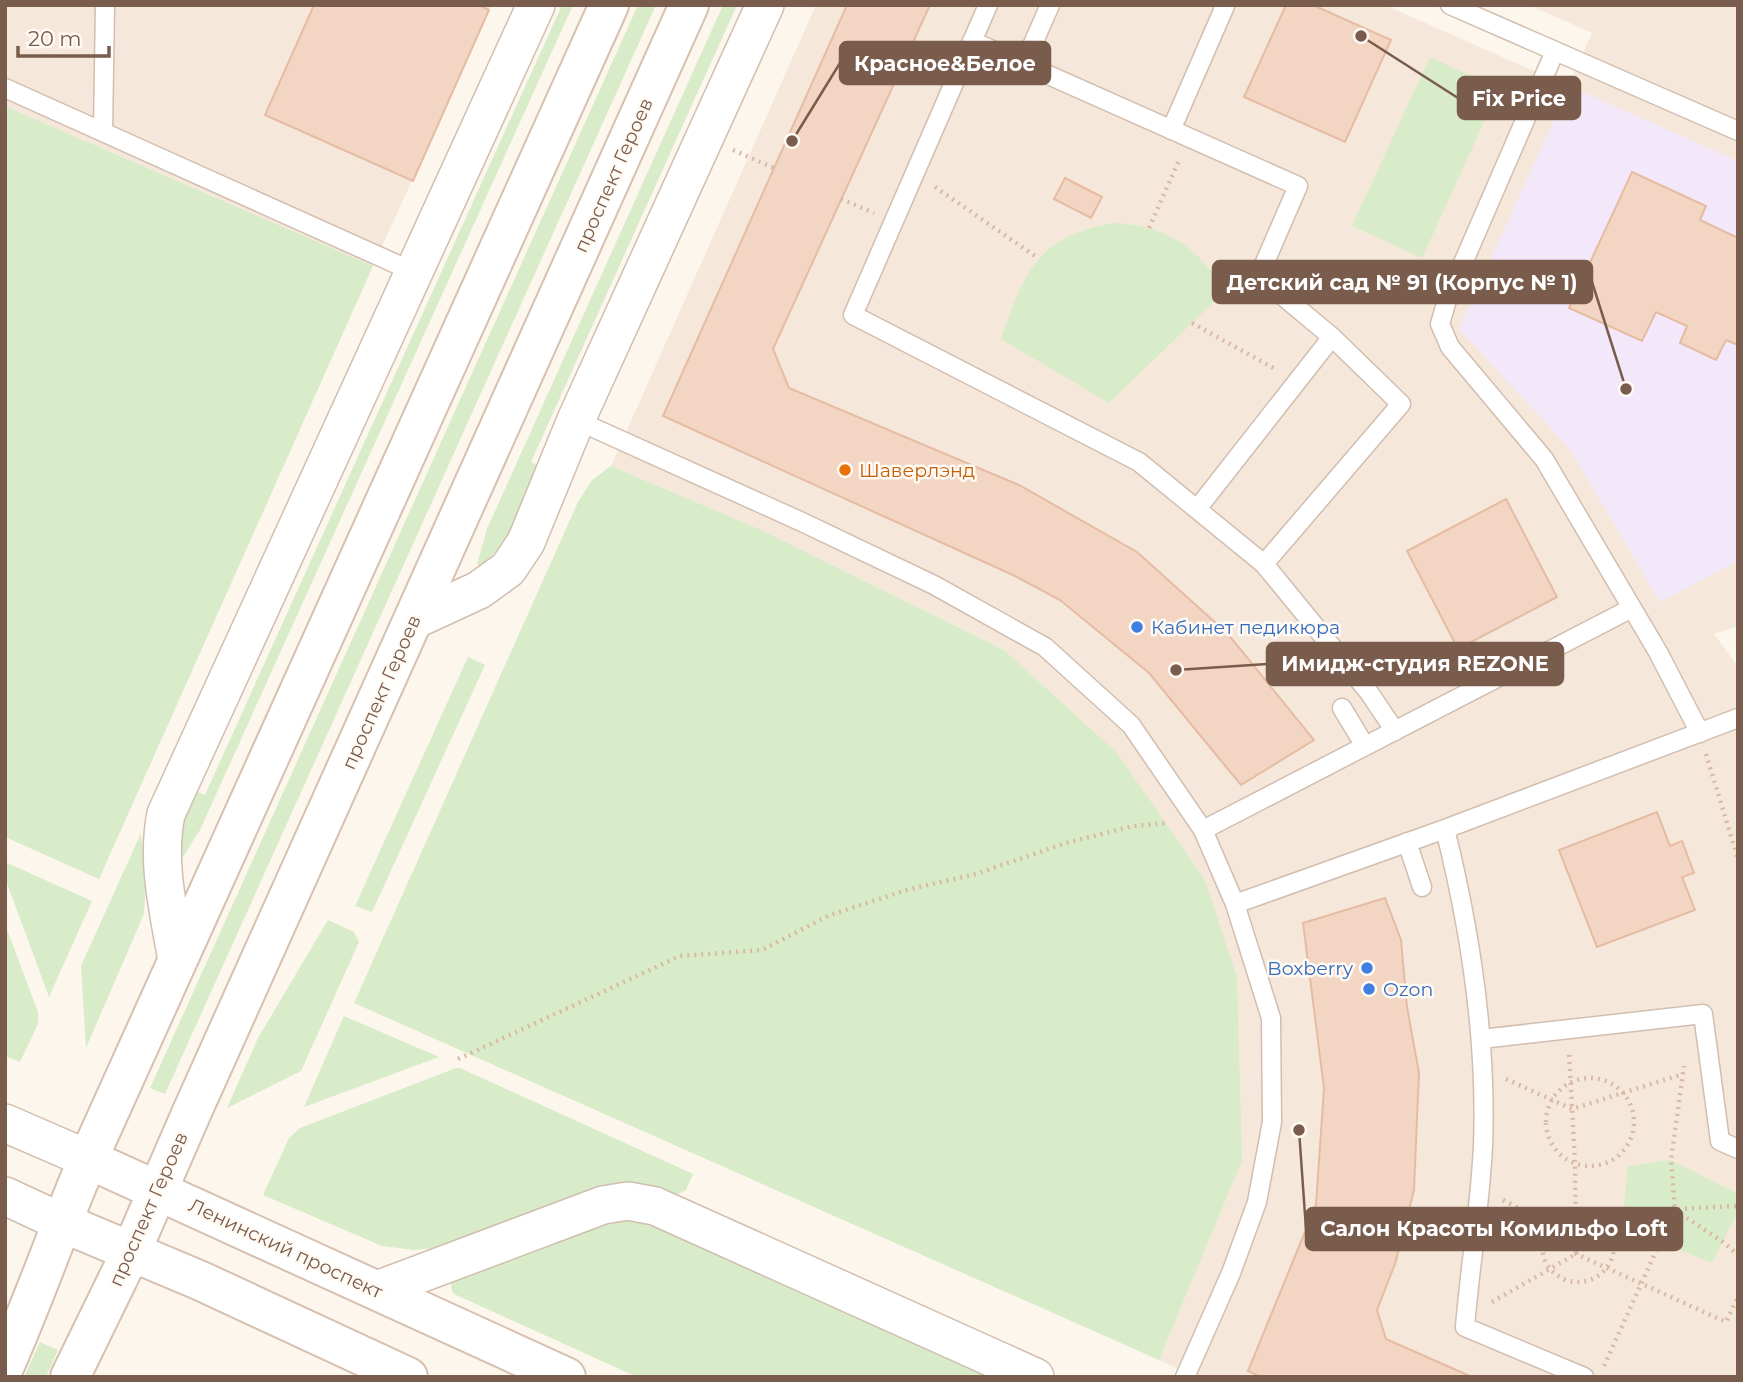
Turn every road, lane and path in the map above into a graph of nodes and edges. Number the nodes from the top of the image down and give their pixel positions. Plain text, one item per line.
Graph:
1 (104, 5) edge
2 (536, 5) edge
3 (609, 5) edge
4 (689, 5) edge
5 (765, 5) edge
6 (988, 5) edge
7 (1050, 5) edge
8 (1223, 5) edge
9 (1450, 5) edge
10 (972, 41) junction
11 (1555, 51) junction
12 (1024, 64) junction
13 (5, 88) edge
14 (1171, 130) junction
15 (1738, 131) edge
16 (103, 132) junction
17 (1190, 138) junction
18 (735, 151) dead end
19 (774, 168) dead end
20 (915, 173) junction
21 (841, 198) dead end
22 (894, 222) junction
23 (1149, 228) dead end
24 (1038, 258) dead end
25 (414, 272) junction
26 (1192, 323) dead end
27 (1332, 337) junction
28 (1282, 372) dead end
29 (576, 420) junction
30 (1197, 509) junction
31 (1264, 564) junction
32 (1632, 608) junction
33 (414, 620) junction
34 (1342, 708) dead end
35 (1738, 718) edge
36 (1395, 731) junction
37 (1700, 733) junction
38 (1365, 746) junction
39 (1200, 825) junction
40 (1445, 829) junction
41 (1407, 842) junction
42 (1738, 859) edge
43 (1422, 887) dead end
44 (1235, 904) junction
45 (177, 961) junction
46 (1691, 1015) junction
47 (1568, 1029) junction
48 (1481, 1039) junction
49 (458, 1059) dead end
50 (1483, 1069) junction
51 (1683, 1074) junction
52 (1571, 1082) junction
53 (1623, 1093) junction
54 (1552, 1099) junction
55 (1573, 1109) junction
56 (5, 1123) edge
57 (1738, 1149) edge
58 (88, 1158) junction
59 (1575, 1163) junction
60 (1480, 1188) junction
61 (158, 1190) junction
62 (5, 1196) edge
63 (1738, 1206) edge
64 (1675, 1209) junction
65 (1574, 1211) junction
66 (61, 1222) junction
67 (1549, 1224) junction
68 (1612, 1233) junction
69 (131, 1252) junction
70 (1576, 1254) junction
71 (1738, 1255) edge
72 (1551, 1268) junction
73 (1607, 1268) junction
74 (1641, 1283) junction
75 (377, 1290) junction
76 (1738, 1297) edge
77 (1466, 1317) junction
78 (5, 1364) edge
79 (70, 1377) edge
80 (408, 1377) edge
81 (566, 1377) edge
82 (1035, 1377) edge
83 (1185, 1377) edge
84 (1584, 1377) edge
85 (1599, 1377) edge

1 - 16 lane
2 - 25 street
3 - 45 street
4 - 33 street, проспект Героев
5 - 29 street
6 - 10 lane
7 - 12 lane
8 - 14 lane
9 - 11 lane
10 - 12 lane
10 - 20 lane
11 - 15 lane
11 - 32 lane
12 - 14 lane
13 - 16 lane
14 - 17 lane
16 - 25 lane
17 - 23 path
17 - 27 lane
18 - 19 path
20 - 22 lane
20 - 24 path
21 - 22 path
22 - 30 lane
25 - 45 street
26 - 28 path
27 - 30 lane
27 - 31 lane
29 - 33 street
29 - 39 lane
30 - 31 lane
31 - 36 lane
32 - 36 lane
32 - 37 lane
33 - 61 street, проспект Героев
34 - 38 lane
35 - 37 lane
36 - 38 lane
37 - 40 lane
37 - 42 path
38 - 39 lane
39 - 44 lane
39 - 49 path
40 - 41 lane
40 - 48 lane
41 - 43 lane
41 - 44 lane
44 - 83 lane
45 - 58 street
46 - 47 lane
46 - 51 path
46 - 57 lane
47 - 48 lane
47 - 52 path
48 - 50 lane
50 - 54 path
50 - 60 lane
51 - 53 path
51 - 64 path
52 - 53 path
52 - 54 path
52 - 55 path
53 - 55 path
53 - 59 path
54 - 55 path
54 - 59 path
55 - 59 path
56 - 58 street, Ленинский проспект
58 - 61 street, Ленинский проспект
58 - 66 street
59 - 65 path
60 - 67 path
60 - 77 lane
61 - 69 street, проспект Героев
61 - 75 street, Ленинский проспект
62 - 66 street
63 - 64 path
64 - 68 path
64 - 71 path
64 - 74 path
65 - 67 path
65 - 68 path
65 - 70 path
66 - 69 street
66 - 78 street
67 - 70 path
67 - 72 path
68 - 70 path
68 - 73 path
69 - 79 street, проспект Героев
69 - 80 street
70 - 72 path
70 - 73 path
72 - 73 path
72 - 77 path
73 - 74 path
74 - 76 path
74 - 85 path
75 - 81 street, Ленинский проспект
75 - 82 street
77 - 84 lane

